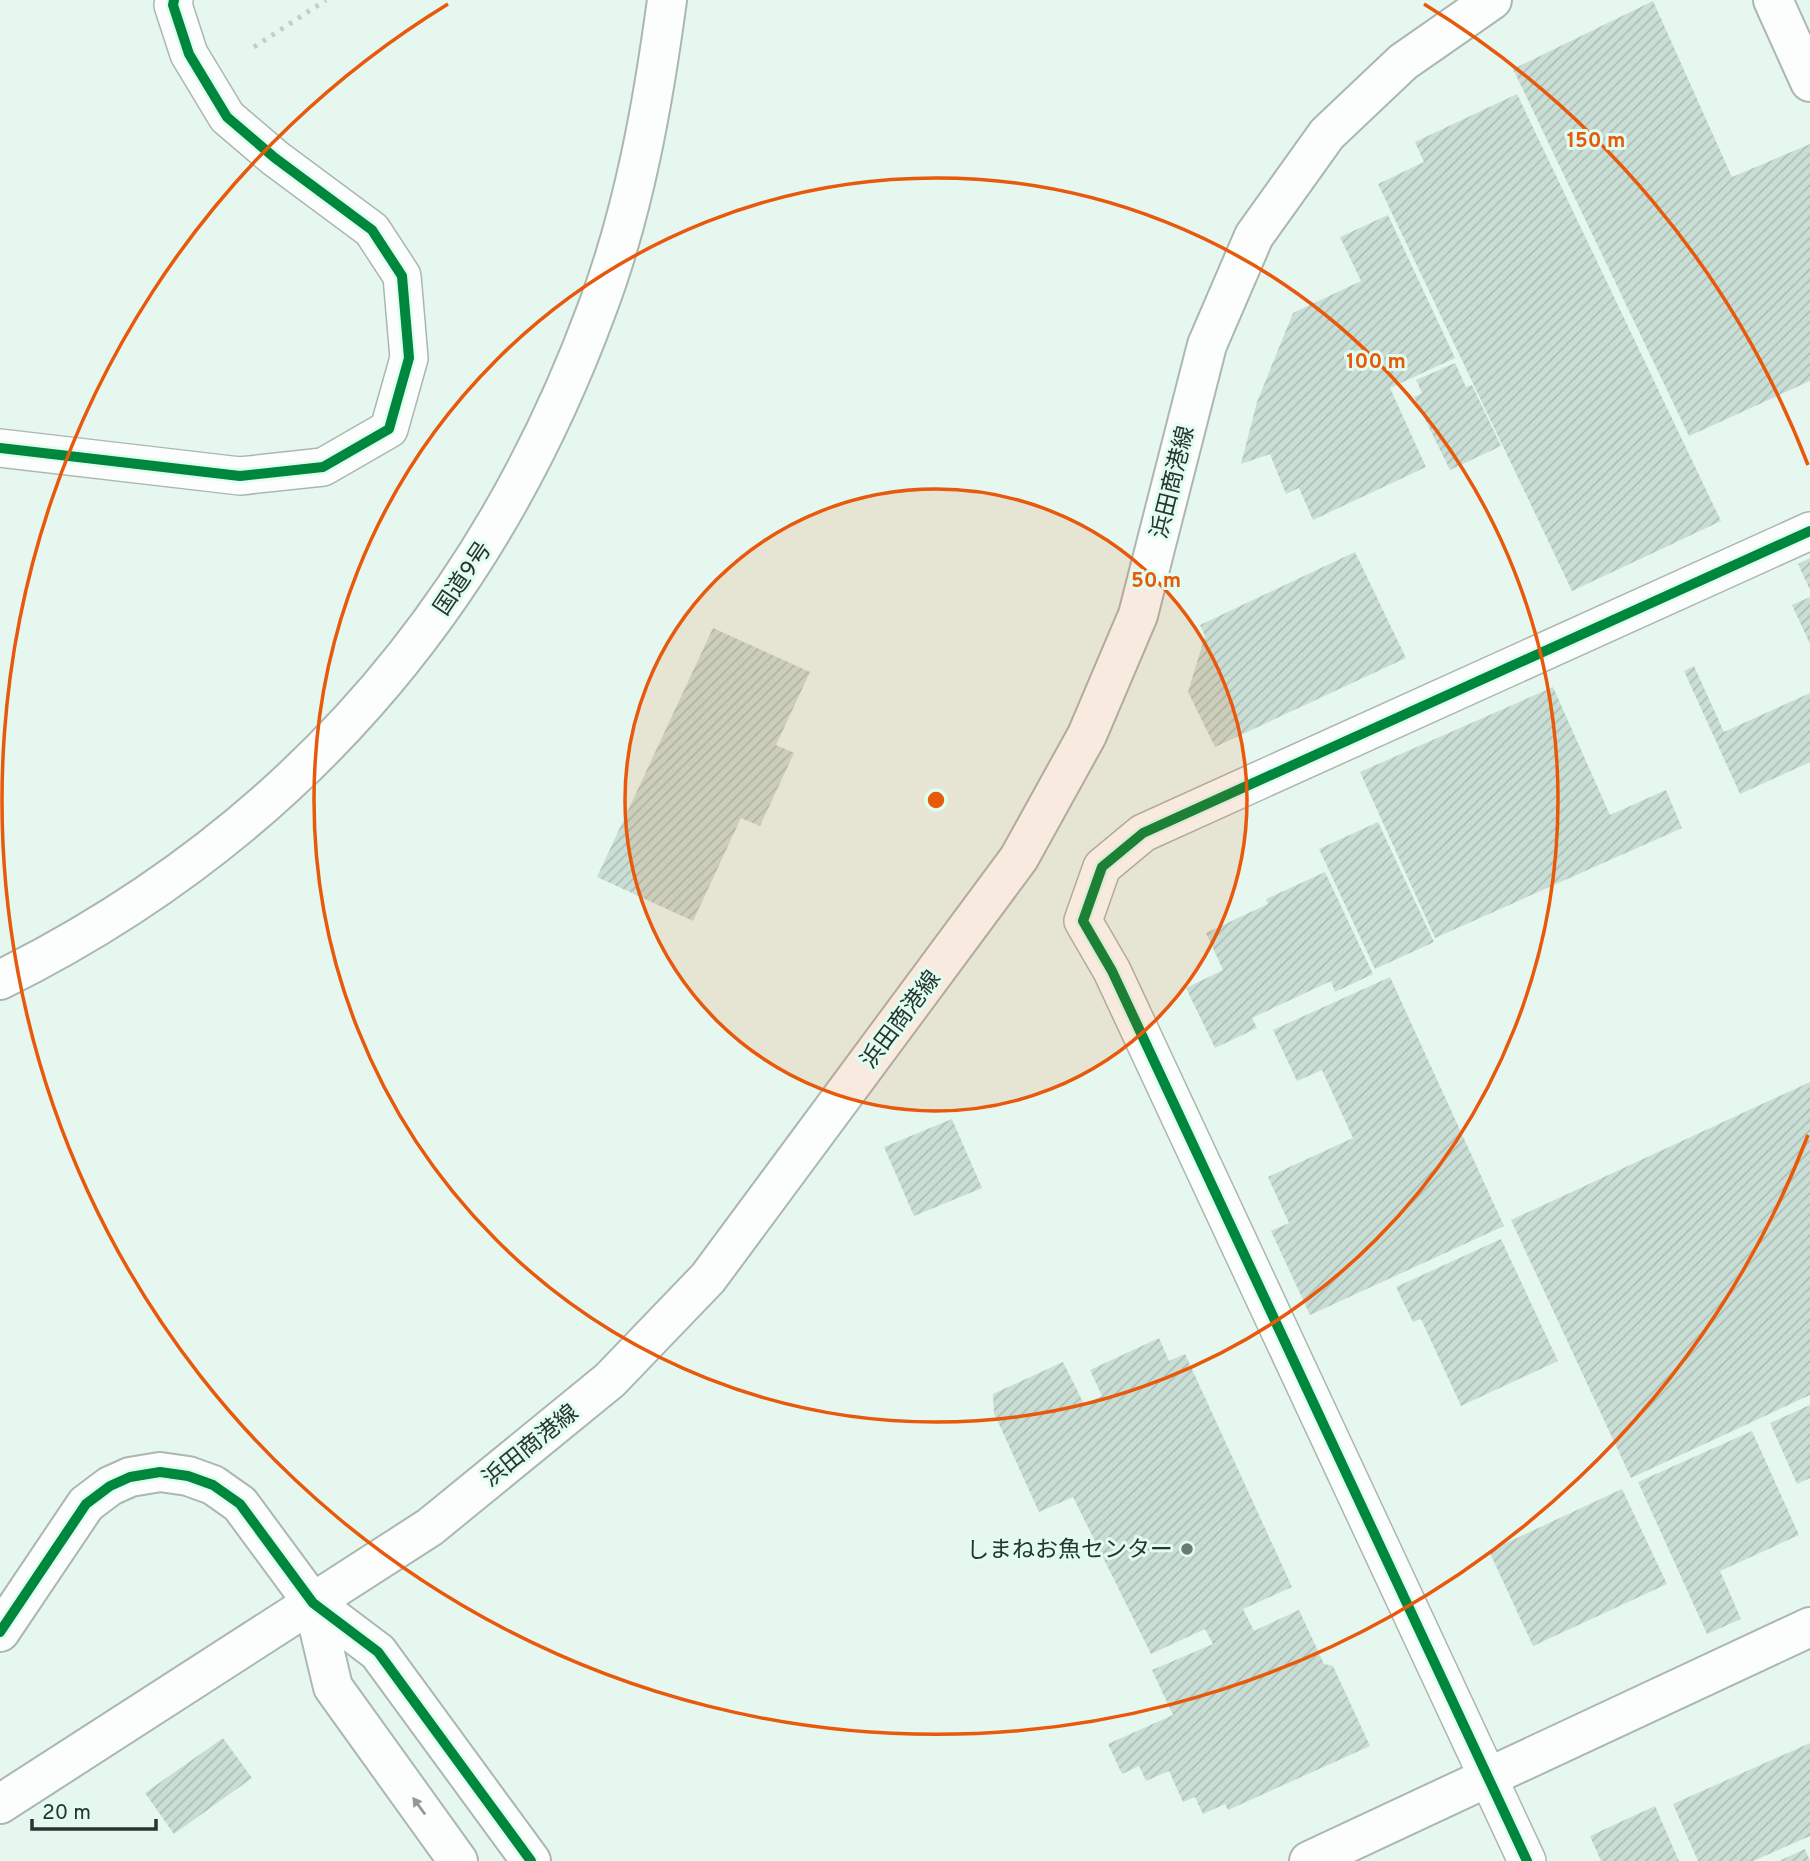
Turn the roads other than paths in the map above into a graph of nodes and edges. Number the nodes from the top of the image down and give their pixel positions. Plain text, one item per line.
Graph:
1 (174, 0) edge
2 (667, 0) edge
3 (1492, 0) edge
4 (1773, 0) edge
5 (1810, 82) edge
6 (0, 448) edge
7 (1810, 531) edge
8 (0, 980) edge
9 (313, 1603) junction
10 (1810, 1627) edge
11 (0, 1632) edge
12 (1487, 1780) junction
13 (0, 1804) edge
14 (458, 1861) edge
15 (531, 1861) edge
16 (1309, 1861) edge
17 (1527, 1861) edge

1 - 6 street
2 - 8 main road, 国道9号
3 - 9 main road, 浜田商港線
4 - 5 main road
7 - 12 street
9 - 11 main road
9 - 13 main road, 浜田商港線
14 -> 9 main road
9 - 15 main road
10 - 12 main road
12 - 16 main road
12 - 17 street

